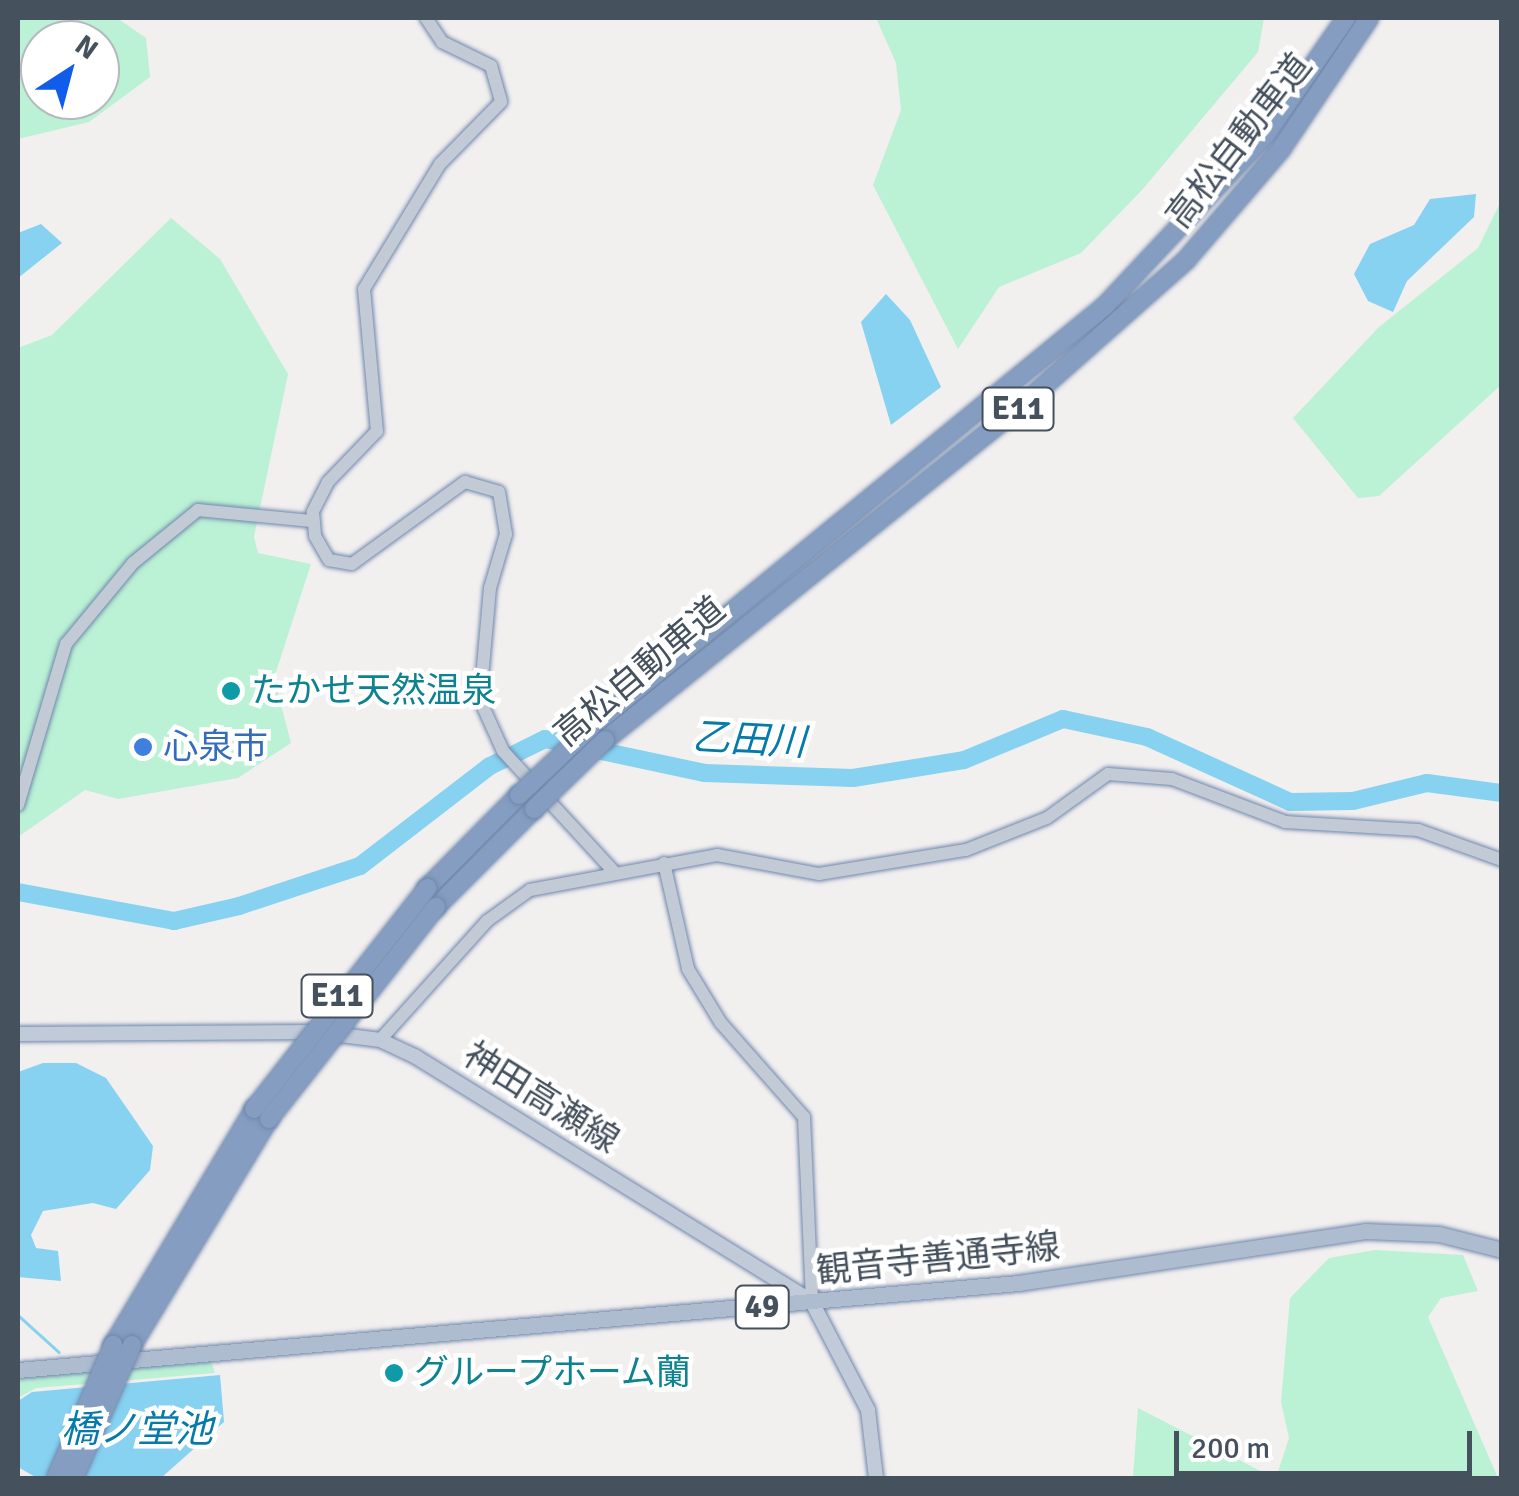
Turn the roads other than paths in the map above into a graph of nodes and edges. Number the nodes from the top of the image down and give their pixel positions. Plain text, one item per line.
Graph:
1 (426, 18) edge
2 (1346, 18) edge
3 (1369, 18) edge
4 (313, 520) junction
5 (598, 734) junction
6 (18, 805) edge
7 (1502, 860) edge
8 (664, 862) junction
9 (615, 874) junction
10 (18, 1034) edge
11 (380, 1040) junction
12 (261, 1114) junction
13 (1502, 1250) edge
14 (812, 1302) junction
15 (123, 1345) junction
16 (18, 1370) edge
17 (56, 1478) edge
18 (74, 1478) edge
19 (876, 1478) edge

1 - 4 street
2 - 5 highway, 高松自動車道 / E11
3 - 5 highway, 高松自動車道 / E11
4 - 6 street
4 - 9 street
5 - 12 highway, 高松自動車道 / E11, bridge
5 - 12 highway, 高松自動車道 / E11, bridge
7 - 8 street
8 - 9 street
8 - 14 street
9 - 11 street
10 - 11 main road, 神田高瀬線
11 - 14 main road, 神田高瀬線
12 - 15 highway, 高松自動車道 / E11
13 - 14 main road, 観音寺善通寺線 / 49
14 - 16 main road, 観音寺善通寺線 / 49
14 - 19 main road
15 - 17 highway, 高松自動車道 / E11, bridge
15 - 18 highway, 高松自動車道 / E11, bridge

